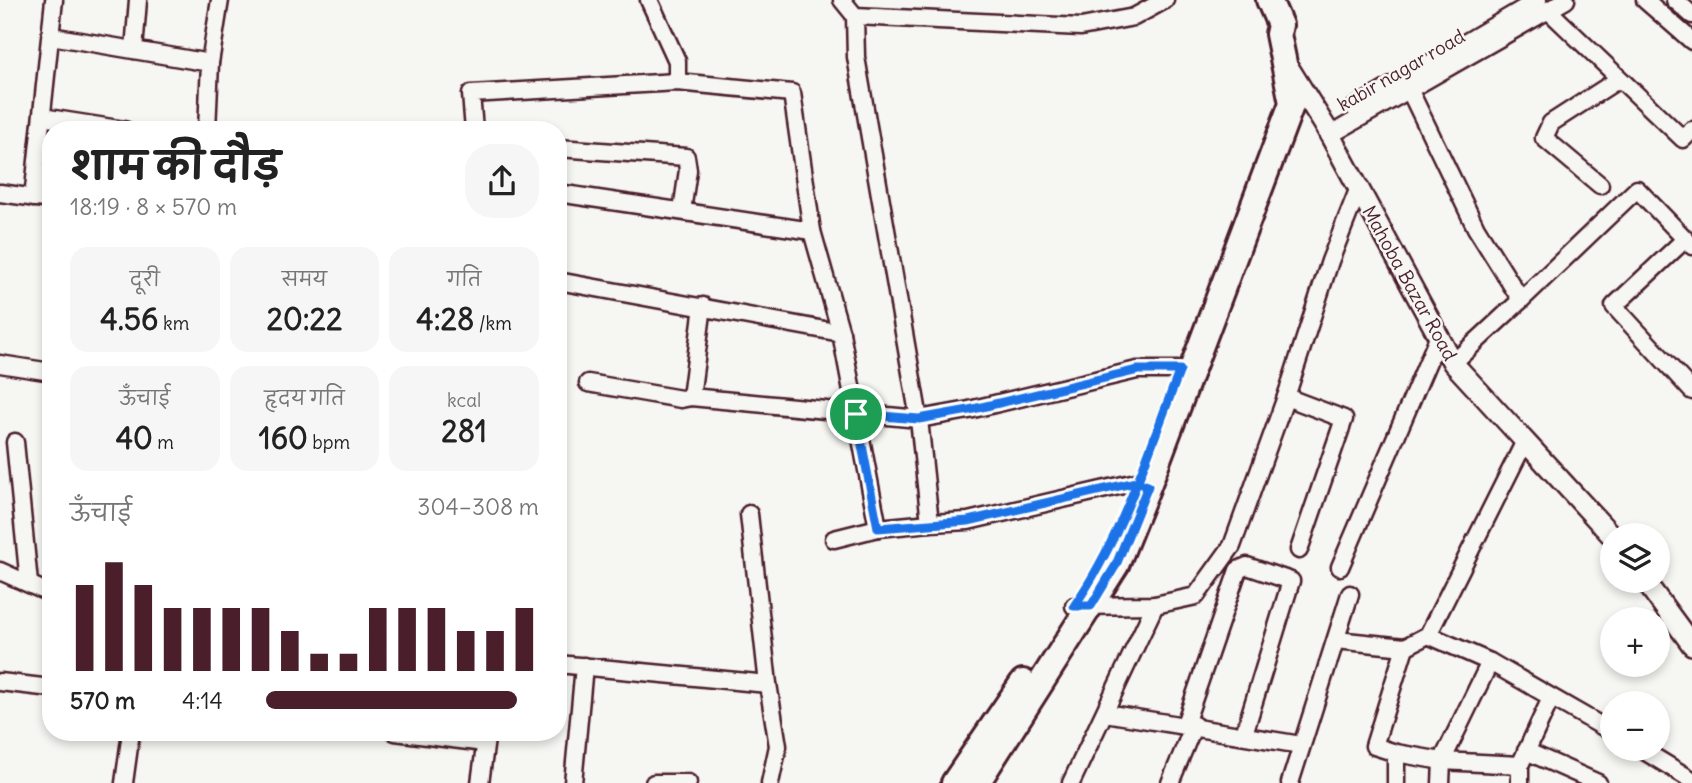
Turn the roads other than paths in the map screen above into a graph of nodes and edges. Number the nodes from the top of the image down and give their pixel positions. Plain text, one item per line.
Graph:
1 (54, 0) edge
2 (138, 0) edge
3 (220, 0) edge
4 (649, 0) edge
5 (842, 0) edge
6 (1166, 0) edge
7 (1254, 0) edge
8 (1269, 0) edge
9 (1566, 0) edge
10 (1645, 0) edge
11 (1675, 0) edge
12 (1543, 5) edge
13 (1692, 15) edge
14 (855, 16) junction
15 (1278, 34) junction
16 (1690, 35) edge
17 (51, 36) junction
18 (134, 50) junction
19 (210, 63) junction
20 (1286, 63) junction
21 (1619, 79) junction
22 (677, 82) junction
23 (1286, 89) junction
24 (1409, 89) junction
25 (43, 117) junction
26 (43, 121) edge
27 (68, 121) edge
28 (207, 121) edge
29 (473, 121) edge
30 (42, 125) edge
31 (1327, 130) junction
32 (1692, 130) edge
33 (567, 149) edge
34 (1600, 185) dead end
35 (1358, 190) junction
36 (0, 193) edge
37 (567, 194) edge
38 (33, 198) junction
39 (42, 199) edge
40 (682, 211) junction
41 (812, 231) junction
42 (1686, 245) edge
43 (567, 283) edge
44 (1521, 300) junction
45 (703, 306) junction
46 (841, 333) junction
47 (1438, 338) junction
48 (1452, 363) junction
49 (0, 365) edge
50 (1180, 370) junction
51 (42, 371) edge
52 (588, 383) dead end
53 (1692, 391) edge
54 (691, 397) junction
55 (1286, 397) junction
56 (856, 414) junction
57 (919, 419) junction
58 (15, 442) dead end
59 (1524, 443) junction
60 (1142, 484) junction
61 (749, 514) dead end
62 (930, 523) junction
63 (1600, 523) edge
64 (878, 528) junction
65 (834, 539) dead end
66 (1299, 550) dead end
67 (1340, 567) dead end
68 (0, 571) edge
69 (29, 583) junction
70 (42, 590) edge
71 (1654, 593) edge
72 (1350, 594) dead end
73 (1154, 605) junction
74 (1083, 606) junction
75 (1428, 635) junction
76 (1336, 640) junction
77 (1692, 645) edge
78 (1405, 647) junction
79 (1490, 662) junction
80 (567, 665) edge
81 (584, 666) junction
82 (0, 682) edge
83 (768, 684) junction
84 (42, 687) edge
85 (1551, 698) junction
86 (1105, 713) junction
87 (1189, 725) junction
88 (1600, 725) edge
89 (1244, 734) junction
90 (130, 741) edge
91 (485, 741) edge
92 (1301, 745) junction
93 (1396, 752) junction
94 (1523, 758) junction
95 (1442, 761) junction
96 (1661, 761) edge
97 (1692, 780) edge
98 (124, 783) edge
99 (480, 783) edge
100 (573, 783) edge
101 (654, 783) edge
102 (688, 783) edge
103 (770, 783) edge
104 (954, 783) edge
105 (977, 783) edge
106 (1070, 783) edge
107 (1170, 783) edge
108 (1290, 783) edge
109 (1395, 783) edge
110 (1441, 783) edge
111 (1520, 783) edge
112 (1598, 783) edge

1 - 17 street
2 - 18 street
3 - 19 street
4 - 22 street
5 - 14 street
6 - 14 street
7 - 15 main road, Mahoba Bazar Road
8 - 15 main road, Mahoba Bazar Road
9 - 12 street, kabir nagar road
10 - 16 street
11 - 13 street
12 - 21 street
12 - 24 street, kabir nagar road
12 - 31 street
14 - 57 street
15 - 20 main road, Mahoba Bazar Road
17 - 18 street
17 - 25 street
18 - 19 street
19 - 28 street
20 - 23 main road
20 - 31 street, Mahoba Bazar Road
21 - 32 street
21 - 34 street
22 - 29 street
22 - 41 street
23 - 50 main road
23 - 60 main road
24 - 31 street, kabir nagar road
24 - 44 street
25 - 26 street
25 - 27 street
30 - 38 street
31 - 35 street, Mahoba Bazar Road
33 - 40 street
35 - 47 street, Mahoba Bazar Road
35 - 55 street
36 - 38 street
37 - 40 street
38 - 39 street
40 - 41 street
41 - 46 street
42 - 44 street
42 - 53 street
43 - 45 street
44 - 48 street
45 - 46 street
45 - 54 street
46 - 56 street
47 - 48 street, Mahoba Bazar Road
47 - 67 street
48 - 59 street, Mahoba Bazar Road
49 - 51 street
50 - 57 street
50 - 60 main road
52 - 54 street
54 - 56 street
55 - 66 street
55 - 73 street
56 - 57 street
56 - 64 street
57 - 62 street
58 - 69 street
59 - 63 street, Mahoba Bazar Road
59 - 75 street
60 - 62 street
60 - 74 main road
61 - 83 street
62 - 64 street
64 - 65 street
68 - 69 street
69 - 70 street
71 - 77 street
72 - 76 street
73 - 74 street
73 - 86 street
74 - 104 main road
74 - 105 main road
75 - 78 street
75 - 79 street
76 - 78 street
76 - 92 street
78 - 93 street
79 - 85 street
79 - 95 street
80 - 81 street
81 - 83 street
81 - 100 street
82 - 84 street
83 - 103 street
85 - 88 street
85 - 94 street
86 - 87 street
86 - 106 street
87 - 89 street
87 - 89 street
87 - 107 street
89 - 92 street
90 - 98 street
91 - 99 street
92 - 108 street
93 - 95 street
93 - 109 street
94 - 95 street
94 - 111 street
94 - 112 street
95 - 110 street
96 - 97 street
101 - 102 street

